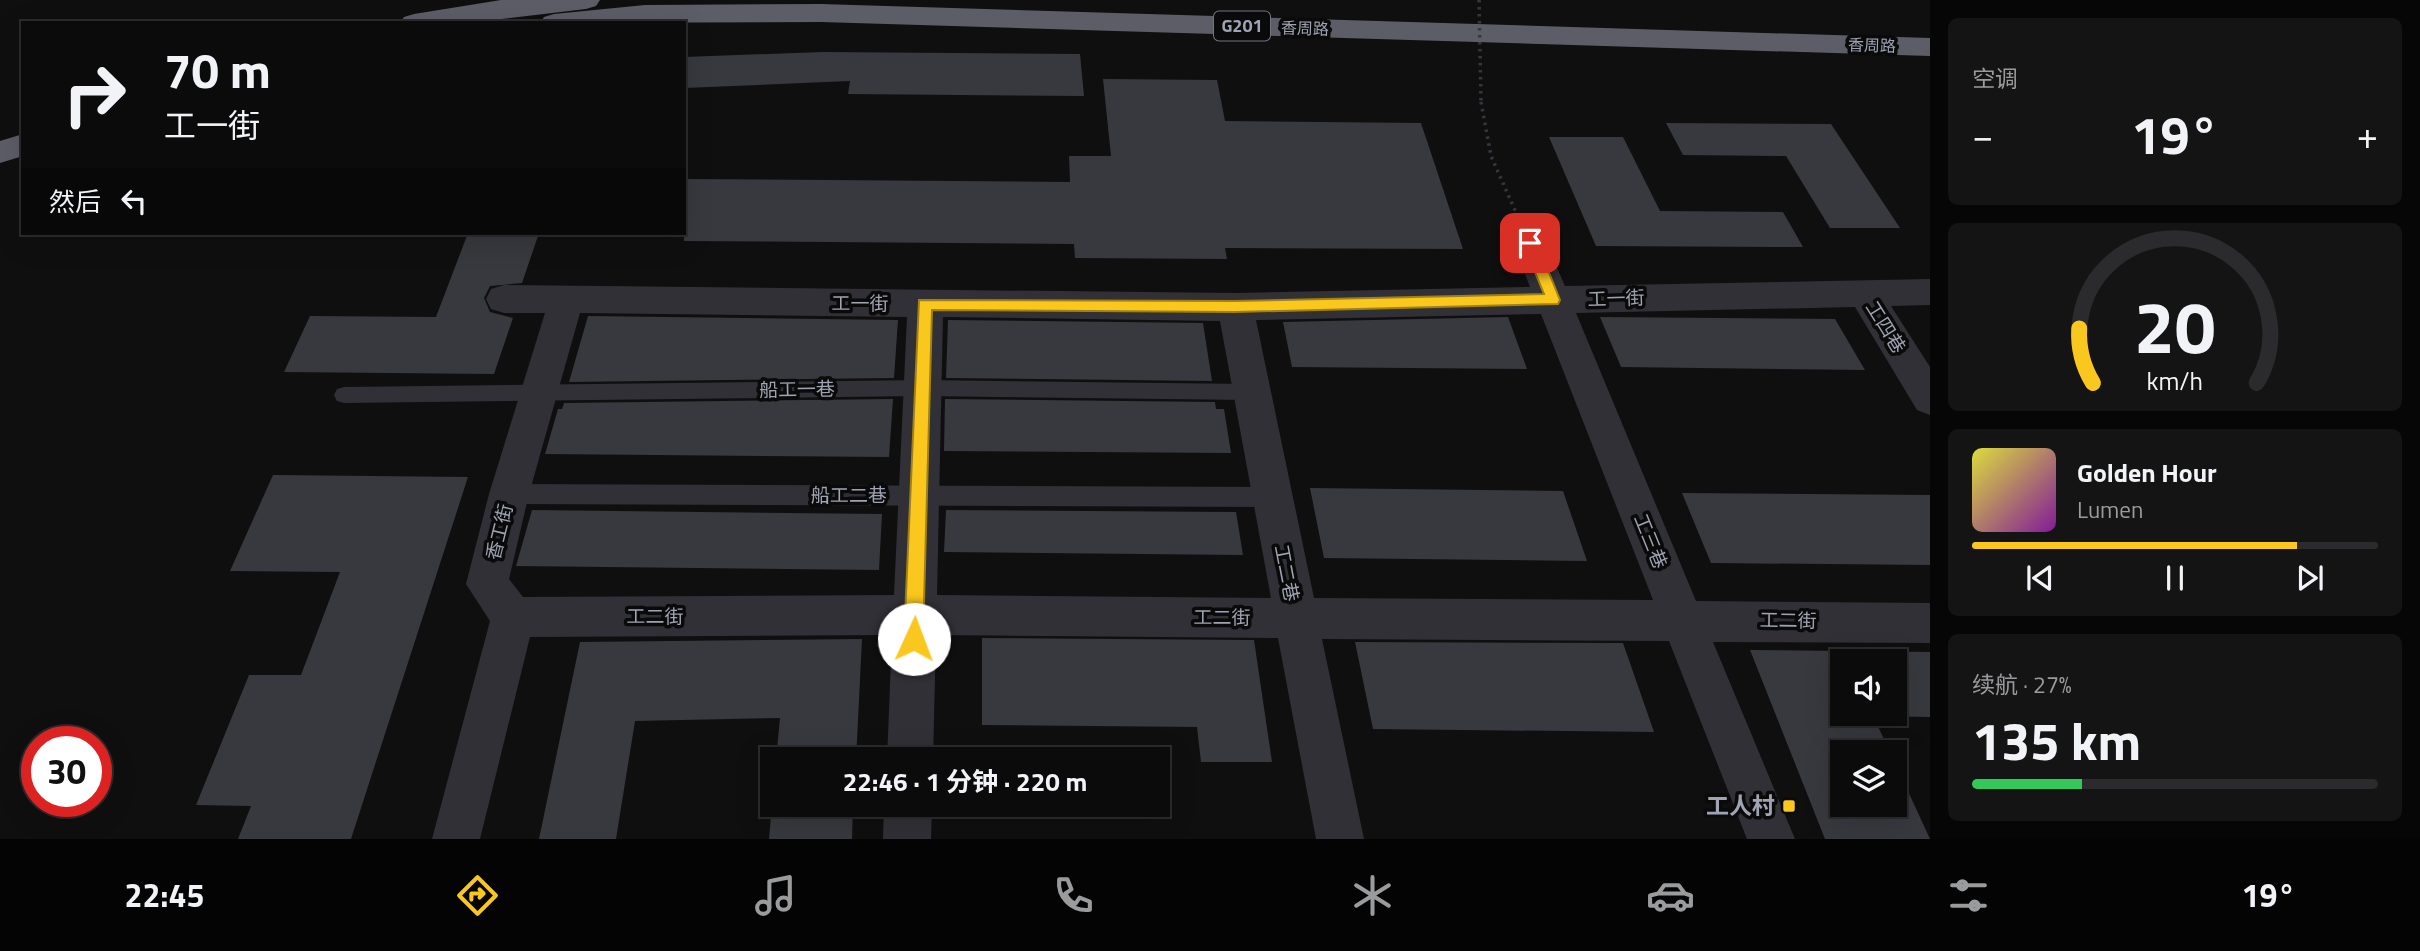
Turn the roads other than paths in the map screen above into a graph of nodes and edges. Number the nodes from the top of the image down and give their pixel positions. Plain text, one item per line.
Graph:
1 (588, 0) edge
2 (962, 0) edge
3 (427, 21) edge
4 (574, 21) edge
5 (1930, 30) edge
6 (1930, 47) edge
7 (21, 122) edge
8 (0, 129) edge
9 (21, 146) edge
10 (0, 152) edge
11 (1530, 243) road end
12 (1863, 291) junction
13 (1930, 292) edge
14 (504, 299) dead end
15 (1553, 300) junction
16 (566, 301) junction
17 (925, 304) junction
18 (1235, 307) junction
19 (922, 388) junction
20 (539, 392) junction
21 (1250, 392) junction
22 (344, 395) dead end
23 (1930, 399) edge
24 (509, 494) junction
25 (918, 495) junction
26 (1273, 497) junction
27 (914, 615) junction
28 (513, 617) junction
29 (1296, 618) junction
30 (1682, 619) junction
31 (1930, 623) edge
32 (909, 747) edge
33 (908, 817) edge
34 (456, 839) edge
35 (907, 839) edge
36 (1340, 839) edge
37 (1771, 839) edge

1 - 3 highway
2 - 5 highway, 香周路 / G201
4 - 6 highway, 香周路 / G201
7 - 8 highway
9 - 10 highway
11 - 15 street, 工三巷
12 - 13 street, 工一街
12 - 15 street, 工一街
12 - 23 street, 工四巷
14 - 16 street, 工一街
15 - 18 street, 工一街
15 - 30 street, 工三巷
16 - 17 street, 工一街
16 - 20 street, 香工街
17 - 18 street, 工一街
17 - 19 street
18 - 21 street, 工二巷
19 - 20 lane, 船工一巷
19 - 21 lane, 船工一巷
19 - 25 street
20 - 22 lane, 船工一巷
20 - 24 street, 香工街
21 - 26 street, 工二巷
24 - 25 lane, 船工二巷
24 - 28 street, 香工街
25 - 26 lane, 船工二巷
25 - 27 street
26 - 29 street, 工二巷
27 - 28 street, 工二街
27 - 29 street, 工二街
27 - 32 street
28 - 34 street
29 - 30 street, 工二街
29 - 36 street, 工二巷
30 - 31 street, 工二街
30 - 37 street, 工三巷
33 - 35 street

